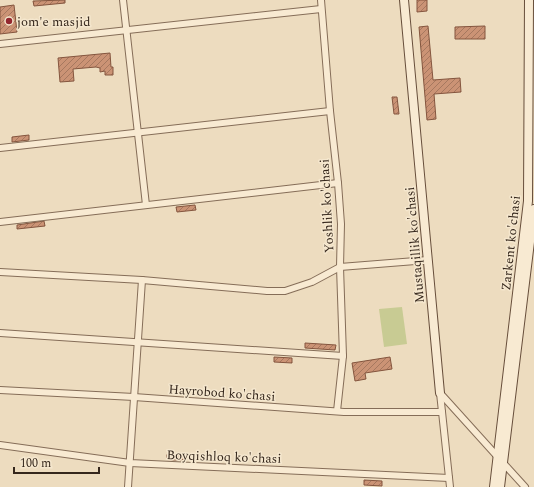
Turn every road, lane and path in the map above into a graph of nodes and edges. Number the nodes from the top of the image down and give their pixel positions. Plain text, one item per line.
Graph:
1 (123, 0) edge
2 (320, 0) edge
3 (404, 0) edge
4 (529, 0) edge
5 (321, 9) junction
6 (127, 30) junction
7 (0, 44) edge
8 (330, 111) junction
9 (138, 132) junction
10 (0, 148) edge
11 (338, 183) junction
12 (146, 205) junction
13 (534, 209) edge
14 (0, 222) edge
15 (428, 260) junction
16 (340, 267) junction
17 (0, 272) edge
18 (142, 280) junction
19 (0, 333) edge
20 (138, 341) junction
21 (343, 356) junction
22 (0, 390) edge
23 (440, 393) junction
24 (134, 397) junction
25 (337, 411) junction
26 (442, 412) junction
27 (0, 445) edge
28 (500, 461) junction
29 (130, 463) junction
30 (449, 478) junction
31 (128, 487) edge
32 (450, 487) edge
33 (494, 487) edge
34 (500, 487) edge
35 (525, 487) edge

1 - 6 street
2 - 5 street, Yoshlik ko'chasi
3 - 15 main road, Mustaqillik ko'chasi
4 - 28 main road, Zarkent ko'chasi
5 - 6 street
5 - 8 street, Yoshlik ko'chasi
6 - 7 street
6 - 9 street
8 - 9 street
8 - 11 street, Yoshlik ko'chasi
9 - 10 street
9 - 12 street
11 - 12 street
11 - 16 street, Yoshlik ko'chasi
12 - 14 street
13 - 28 main road, Zarkent ko'chasi
15 - 16 street
15 - 23 main road, Mustaqillik ko'chasi
16 - 18 street
16 - 21 street, Yoshlik ko'chasi
17 - 18 street
18 - 20 street
19 - 20 street
20 - 21 street
20 - 24 street
21 - 25 street, Yoshlik ko'chasi
22 - 24 street, Hayrobod ko'chasi
23 - 26 street, Mustaqillik ko'chasi
23 - 28 street
24 - 25 street, Hayrobod ko'chasi
24 - 29 street
25 - 26 street, Hayrobod ko'chasi
26 - 30 street, Mustaqillik ko'chasi
27 - 29 street, Boyqishloq ko'chasi
28 - 33 main road, Zarkent ko'chasi
28 - 34 main road, Zarkent ko'chasi
28 - 35 street
29 - 30 street, Boyqishloq ko'chasi
29 - 31 street
30 - 32 street, Mustaqillik ko'chasi

